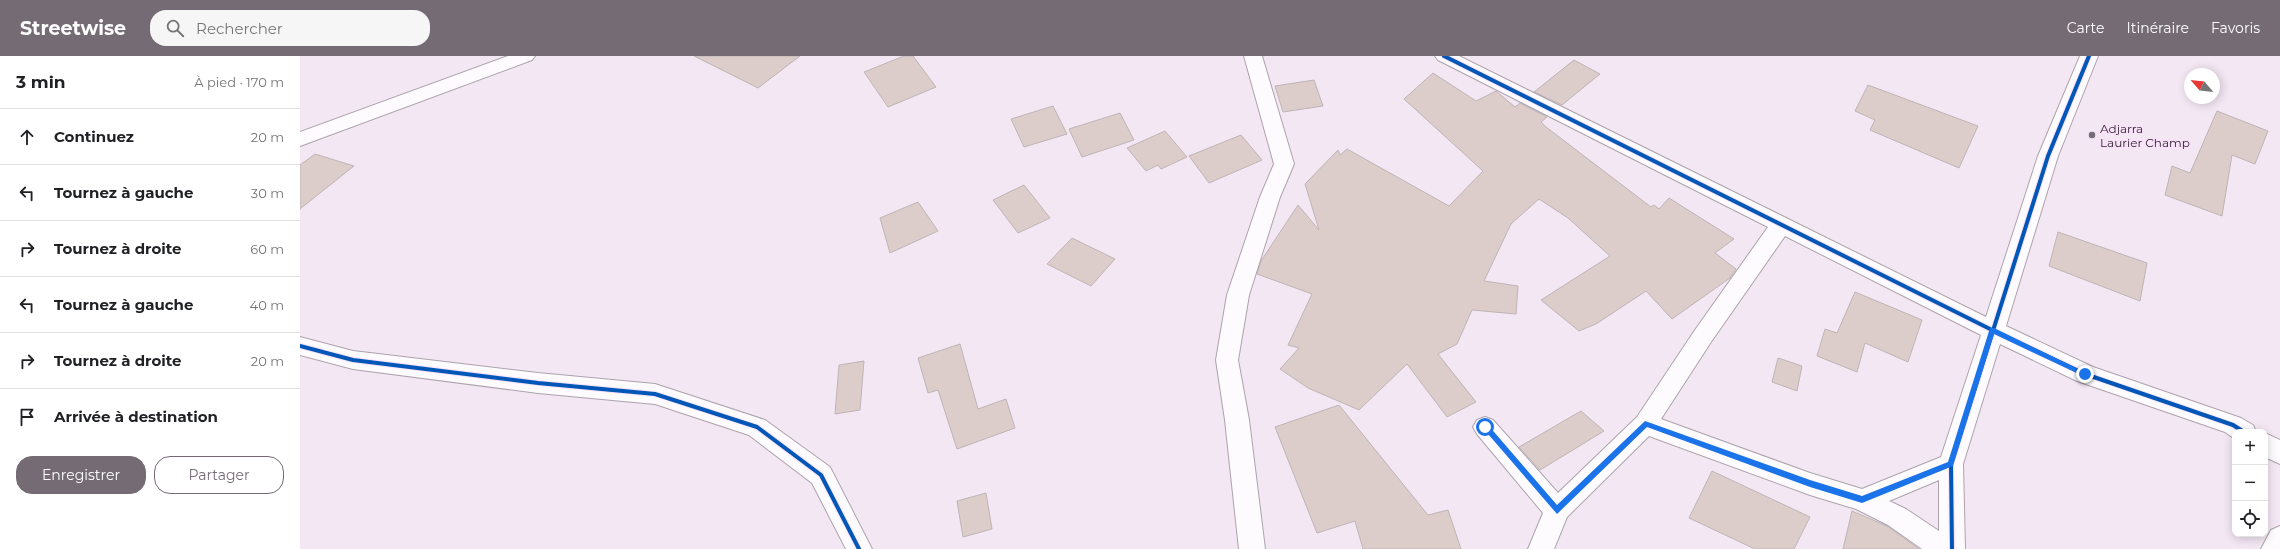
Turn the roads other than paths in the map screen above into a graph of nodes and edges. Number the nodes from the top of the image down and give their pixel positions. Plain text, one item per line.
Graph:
1 (526, 56) edge
2 (1253, 56) edge
3 (1444, 56) edge
4 (2089, 56) edge
5 (300, 139) edge
6 (1782, 224) junction
7 (1992, 330) junction
8 (300, 346) edge
9 (1645, 424) junction
10 (1485, 427) dead end
11 (2238, 429) edge
12 (2268, 446) edge
13 (2280, 453) edge
14 (1951, 464) junction
15 (1862, 500) junction
16 (1557, 510) junction
17 (2280, 538) edge
18 (858, 549) edge
19 (1252, 549) edge
20 (1541, 549) edge
21 (1943, 549) edge
22 (1952, 549) edge
23 (2274, 549) edge

1 - 5 street
2 - 19 street
3 - 6 street
4 - 7 street
6 - 7 street
6 - 9 street
7 - 11 street
7 - 14 street
8 - 18 street
9 - 15 street
9 - 16 street
10 - 16 street
12 - 13 street
14 - 15 street
14 - 22 street
15 - 21 street
16 - 20 street
17 - 23 street

